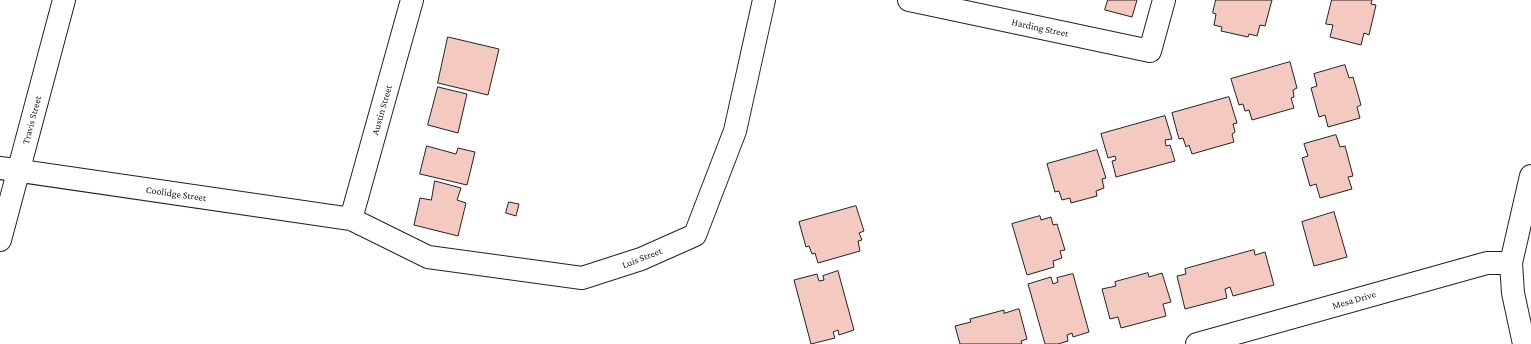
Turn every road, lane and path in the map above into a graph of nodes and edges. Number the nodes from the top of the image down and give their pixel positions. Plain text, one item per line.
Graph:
1 (64, 0) edge
2 (412, 0) edge
3 (764, 0) edge
4 (909, 0) edge
5 (1164, 0) edge
6 (9, 169) edge
7 (1531, 176) edge
8 (351, 219) junction
9 (0, 240) edge
10 (1511, 263) junction
11 (1197, 344) edge
12 (1524, 344) edge

1 - 6 street, Travis Street
2 - 8 street, Austin Street
3 - 8 street, Luis Street
4 - 5 street, Harding Street
6 - 8 street, Coolidge Street
6 - 9 street, Travis Street
7 - 10 street
10 - 11 street, Mesa Drive
10 - 12 street

